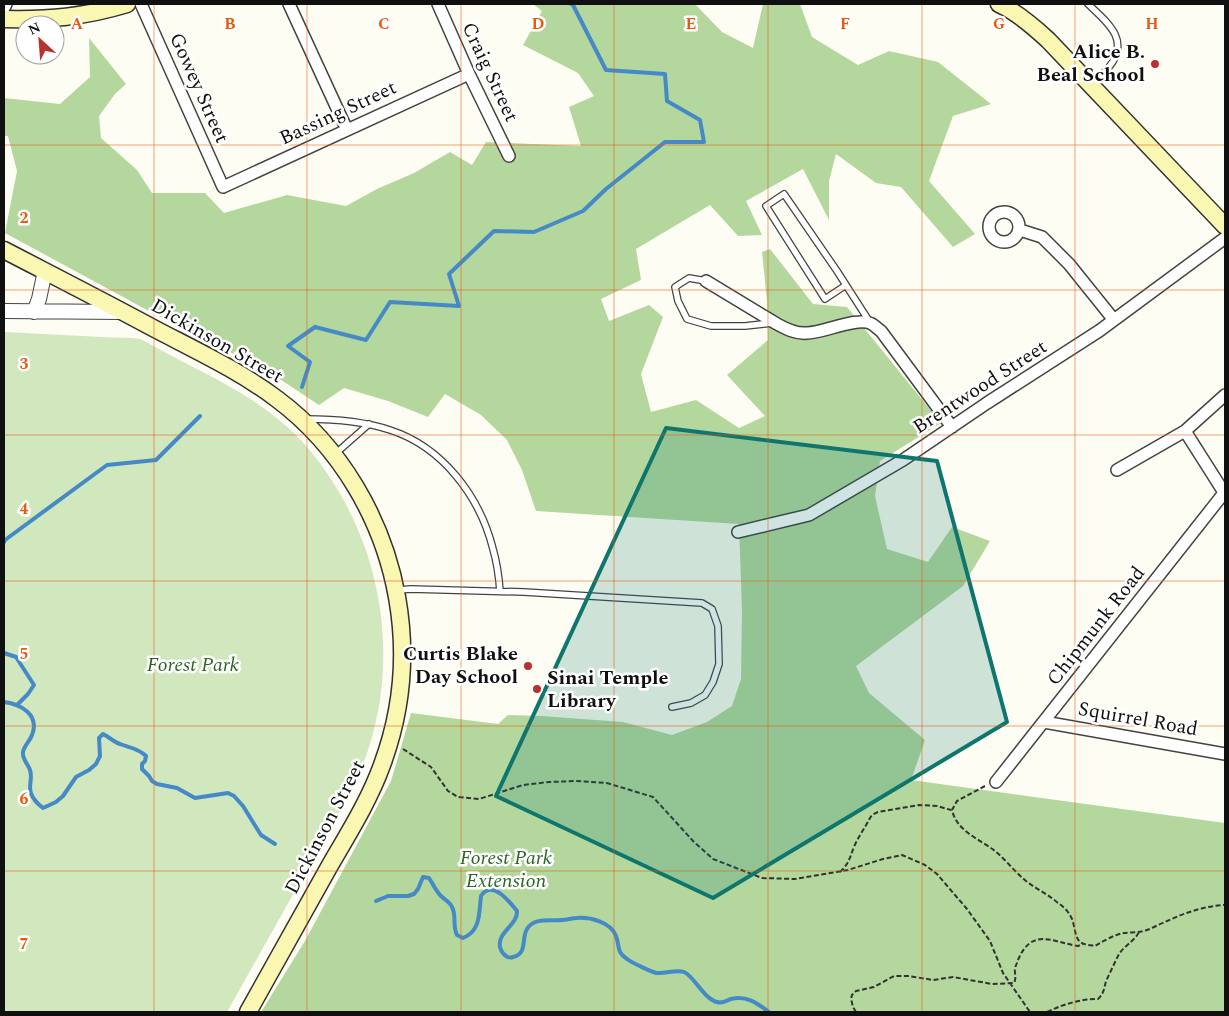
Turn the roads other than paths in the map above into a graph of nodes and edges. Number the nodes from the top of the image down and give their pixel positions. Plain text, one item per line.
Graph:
1 (6, 4) edge
2 (127, 4) edge
3 (142, 4) edge
4 (289, 4) edge
5 (438, 4) edge
6 (1002, 4) edge
7 (1088, 4) edge
8 (4, 8) edge
9 (4, 19) edge
10 (469, 74) junction
11 (1091, 85) junction
12 (347, 130) junction
13 (509, 156) dead end
14 (223, 187) joint
15 (1225, 226) edge
16 (1020, 230) dead end
17 (1225, 238) edge
18 (4, 250) edge
19 (45, 271) junction
20 (706, 281) joint
21 (846, 285) junction
22 (4, 311) edge
23 (34, 312) junction
24 (123, 312) junction
25 (1114, 320) junction
26 (774, 322) junction
27 (870, 323) junction
28 (1225, 395) edge
29 (302, 419) junction
30 (369, 424) junction
31 (952, 427) junction
32 (1185, 431) junction
33 (334, 456) junction
34 (1118, 470) dead end
35 (1225, 493) edge
36 (738, 532) dead end
37 (396, 590) junction
38 (500, 591) junction
39 (672, 706) dead end
40 (1044, 722) junction
41 (1225, 754) edge
42 (996, 782) road end
43 (248, 1012) edge

1 - 8 street
2 - 9 main road
3 - 14 street, Gowey Street
4 - 12 street
5 - 10 street, Craig Street
6 - 11 main road
7 - 11 lane
10 - 12 street, Bassing Street
10 - 13 street, Craig Street
11 - 15 main road
12 - 14 street, Bassing Street
16 - 25 street
17 - 25 street, Brentwood Street
18 - 19 main road, Dickinson Street
19 - 23 street
19 - 24 main road, Dickinson Street
20 - 26 street
20 - 26 lane
21 - 21 lane
21 - 27 lane
22 - 23 street
23 - 24 street
24 - 29 main road, Dickinson Street
25 - 31 street, Brentwood Street
26 - 27 street
27 - 31 street
28 - 32 street
29 - 30 lane
29 - 33 main road, Dickinson Street
30 - 33 lane
30 - 38 lane
31 - 36 street, Brentwood Street
32 - 34 street
32 - 35 street
33 - 37 main road, Dickinson Street
35 - 40 street, Chipmunk Road
37 - 38 lane
37 - 43 main road, Dickinson Street
38 - 39 lane
40 - 41 street, Squirrel Road
40 - 42 street, Chipmunk Road

